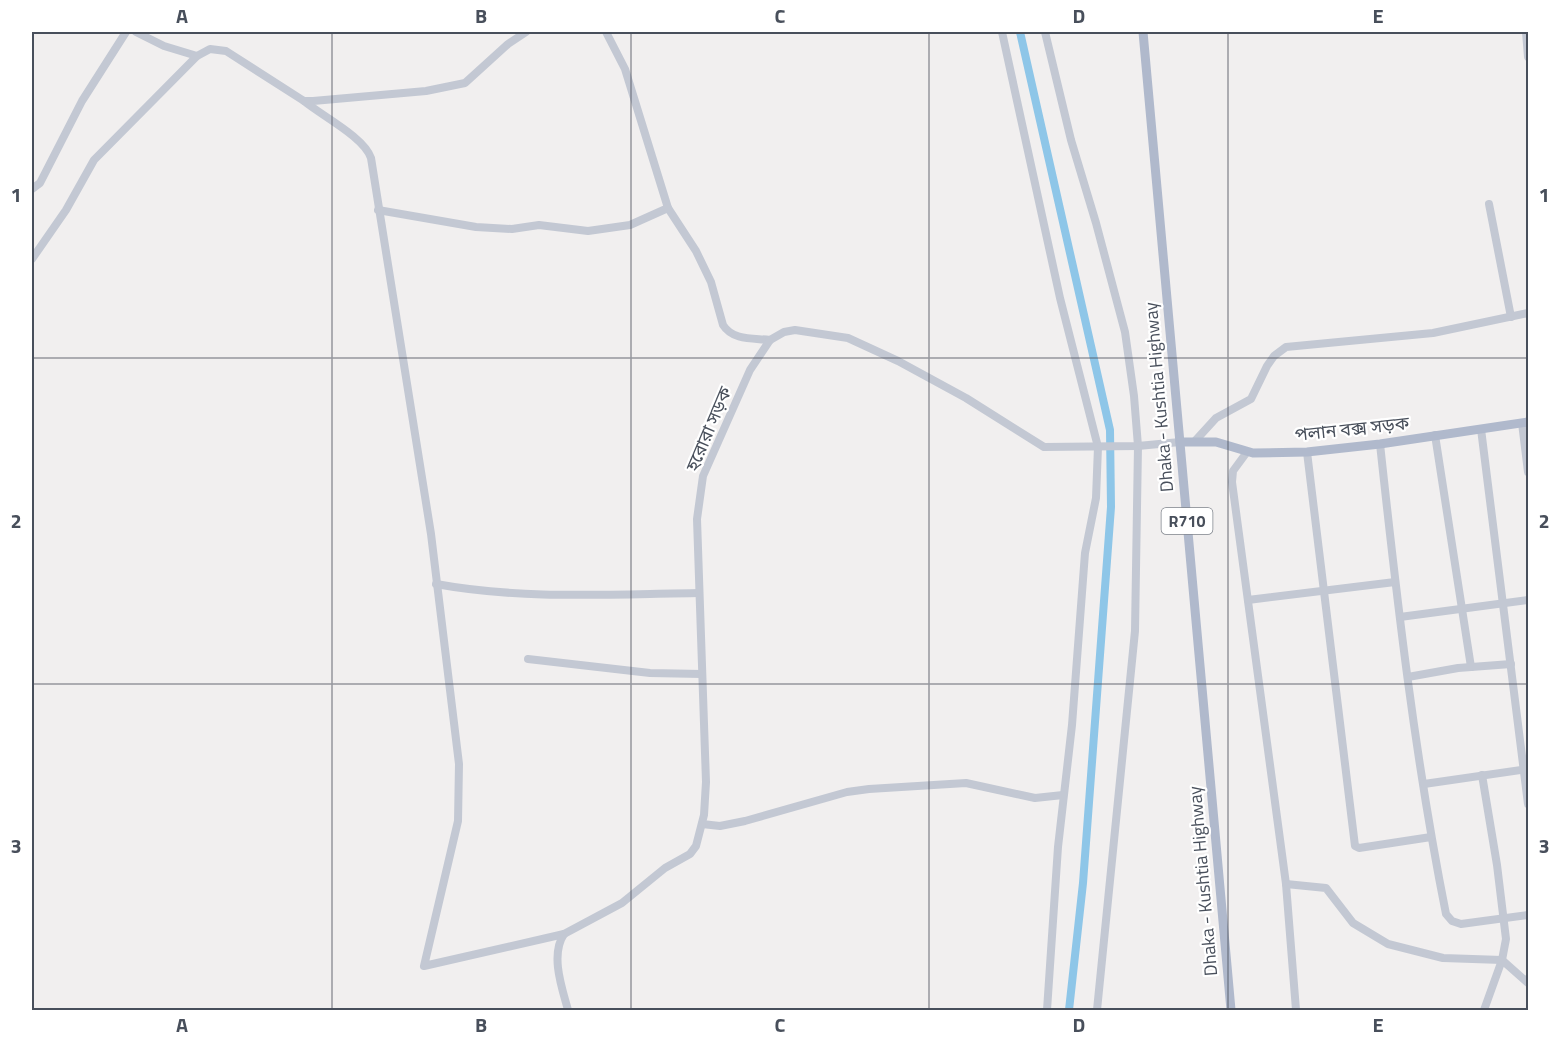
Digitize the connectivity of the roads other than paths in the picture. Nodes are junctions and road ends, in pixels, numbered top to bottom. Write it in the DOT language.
graph roads {
  1 [pos="126,32"];
  2 [pos="136,32"];
  3 [pos="526,32"];
  4 [pos="606,32"];
  5 [pos="1002,32"];
  6 [pos="1045,32"];
  7 [pos="1143,32"];
  8 [pos="1526,32"];
  9 [pos="197,56"];
  10 [pos="1528,57"];
  11 [pos="304,101"];
  12 [pos="32,189"];
  13 [pos="1490,204"];
  14 [pos="668,208"];
  15 [pos="378,210"];
  16 [pos="32,259"];
  17 [pos="1528,313"];
  18 [pos="1511,317"];
  19 [pos="770,339"];
  20 [pos="1525,422"];
  21 [pos="1481,429"];
  22 [pos="1436,435"];
  23 [pos="1195,441"];
  24 [pos="1180,442"];
  25 [pos="1380,444"];
  26 [pos="1138,446"];
  27 [pos="1099,447"];
  28 [pos="1247,452"];
  29 [pos="1307,452"];
  30 [pos="1528,472"];
  31 [pos="1395,582"];
  32 [pos="436,584"];
  33 [pos="1323,591"];
  34 [pos="699,593"];
  35 [pos="1248,600"];
  36 [pos="1528,600"];
  37 [pos="1503,603"];
  38 [pos="1461,608"];
  39 [pos="1400,617"];
  40 [pos="528,659"];
  41 [pos="1511,664"];
  42 [pos="1471,667"];
  43 [pos="702,674"];
  44 [pos="1408,677"];
  45 [pos="1526,769"];
  46 [pos="1482,775"];
  47 [pos="1424,784"];
  48 [pos="1063,795"];
  49 [pos="1528,804"];
  50 [pos="702,824"];
  51 [pos="1431,837"];
  52 [pos="1286,884"];
  53 [pos="1528,915"];
  54 [pos="1503,919"];
  55 [pos="564,934"];
  56 [pos="1502,960"];
  57 [pos="1528,983"];
  58 [pos="568,1011"];
  59 [pos="1047,1011"];
  60 [pos="1097,1011"];
  61 [pos="1231,1011"];
  62 [pos="1296,1011"];
  63 [pos="1484,1011"];
  1 -- 12 [label="street"];
  2 -- 9 [label="street"];
  3 -- 11 [label="street"];
  4 -- 14 [label="street"];
  5 -- 27 [label="street"];
  6 -- 26 [label="street"];
  7 -- 24 [label="main road, Dhaka - Kushtia Highway / R710"];
  8 -- 10 [label="street"];
  9 -- 11 [label="street"];
  9 -- 16 [label="street"];
  11 -- 15 [label="street"];
  13 -- 18 [label="street"];
  14 -- 15 [label="street"];
  14 -- 19 [label="street"];
  15 -- 32 [label="street"];
  17 -- 18 [label="street"];
  18 -- 23 [label="street"];
  19 -- 27 [label="street"];
  19 -- 34 [label="street, হরোরা সড়ক"];
  20 -- 21 [label="main road, পলান বক্স সড়ক"];
  20 -- 30 [label="street"];
  21 -- 22 [label="main road, পলান বক্স সড়ক"];
  21 -- 37 [label="street"];
  22 -- 25 [label="main road, পলান বক্স সড়ক"];
  22 -- 38 [label="street"];
  23 -- 24 [label="main road, পলান বক্স সড়ক"];
  23 -- 28 [label="main road, পলান বক্স সড়ক"];
  24 -- 26 [label="street"];
  24 -- 61 [label="main road, Dhaka - Kushtia Highway / R710"];
  25 -- 29 [label="main road, পলান বক্স সড়ক"];
  25 -- 31 [label="street"];
  26 -- 27 [label="street"];
  26 -- 60 [label="street"];
  27 -- 48 [label="street"];
  28 -- 29 [label="main road, পলান বক্স সড়ক"];
  28 -- 35 [label="street"];
  29 -- 33 [label="street"];
  31 -- 33 [label="street"];
  31 -- 39 [label="street"];
  32 -- 34 [label="street"];
  32 -- 55 [label="street, হরোরা সড়ক"];
  33 -- 35 [label="street"];
  33 -- 51 [label="street"];
  34 -- 43 [label="street, হরোরা সড়ক"];
  35 -- 52 [label="street"];
  36 -- 37 [label="street"];
  37 -- 38 [label="street"];
  37 -- 41 [label="street"];
  38 -- 39 [label="street"];
  38 -- 42 [label="street"];
  39 -- 44 [label="street"];
  40 -- 43 [label="street"];
  41 -- 42 [label="street"];
  41 -- 45 [label="street"];
  42 -- 44 [label="street"];
  43 -- 50 [label="street, হরোরা সড়ক"];
  44 -- 47 [label="street"];
  45 -- 46 [label="street"];
  45 -- 49 [label="street"];
  46 -- 47 [label="street"];
  46 -- 54 [label="street"];
  47 -- 51 [label="street"];
  48 -- 50 [label="street"];
  48 -- 59 [label="street"];
  50 -- 55 [label="street, হরোরা সড়ক"];
  51 -- 54 [label="street"];
  52 -- 56 [label="street"];
  52 -- 62 [label="street"];
  53 -- 54 [label="street"];
  54 -- 56 [label="street"];
  55 -- 58 [label="street"];
  56 -- 57 [label="street"];
  56 -- 63 [label="street"];
}
